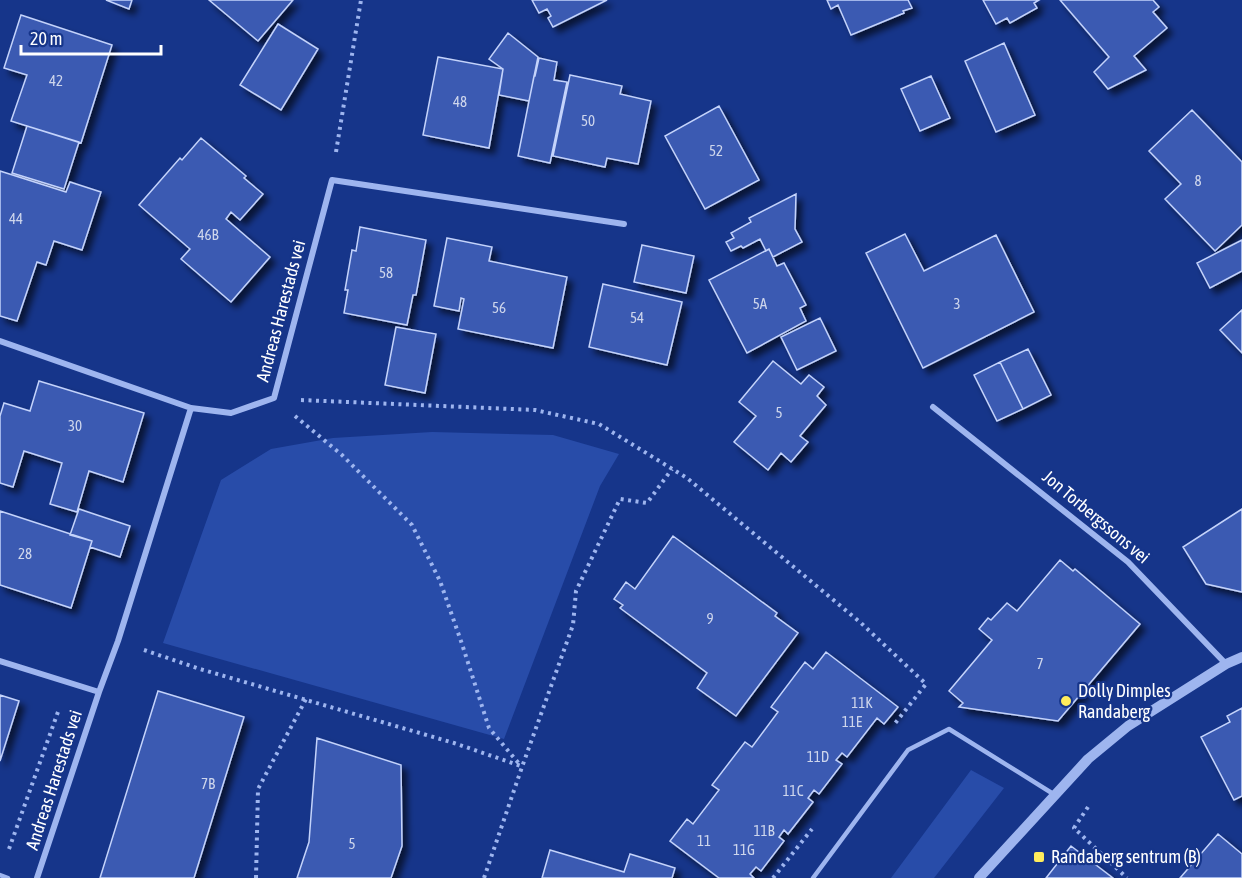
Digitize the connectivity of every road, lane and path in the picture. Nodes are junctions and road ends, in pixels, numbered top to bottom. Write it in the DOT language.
graph roads {
  1 [pos="362,0"];
  2 [pos="332,180"];
  3 [pos="624,224"];
  4 [pos="0,341"];
  5 [pos="274,398"];
  6 [pos="933,406"];
  7 [pos="191,408"];
  8 [pos="672,469"];
  9 [pos="118,641"];
  10 [pos="1242,657"];
  11 [pos="0,661"];
  12 [pos="1226,664"];
  13 [pos="68,683"];
  14 [pos="99,692"];
  15 [pos="306,699"];
  16 [pos="890,730"];
  17 [pos="522,767"];
  18 [pos="1056,795"];
  19 [pos="1091,803"];
  20 [pos="817,823"];
  21 [pos="0,875"];
  22 [pos="8,878"];
  23 [pos="37,878"];
  24 [pos="256,878"];
  25 [pos="484,878"];
  26 [pos="773,878"];
  27 [pos="813,878"];
  28 [pos="979,878"];
  29 [pos="1127,878"];
  1 -- 2 [label="path"];
  2 -- 3 [label="street"];
  2 -- 5 [label="street, Andreas Harestads vei"];
  4 -- 7 [label="street"];
  5 -- 7 [label="street, Andreas Harestads vei"];
  5 -- 8 [label="path"];
  5 -- 17 [label="path"];
  6 -- 12 [label="street, Jon Torbergssons vei"];
  7 -- 9 [label="street, Andreas Harestads vei"];
  8 -- 16 [label="path"];
  8 -- 17 [label="path"];
  9 -- 14 [label="street, Andreas Harestads vei"];
  9 -- 15 [label="path"];
  10 -- 12 [label="street"];
  11 -- 13 [label="street, Andreas Harestads vei"];
  12 -- 18 [label="street"];
  13 -- 14 [label="street, Andreas Harestads vei"];
  13 -- 21 [label="path"];
  14 -- 23 [label="street, Andreas Harestads vei"];
  15 -- 17 [label="path"];
  15 -- 24 [label="path"];
  17 -- 25 [label="path"];
  18 -- 27 [label="lane"];
  18 -- 28 [label="street"];
  19 -- 29 [label="path"];
  20 -- 26 [label="path"];
  21 -- 22 [label="lane"];
}
